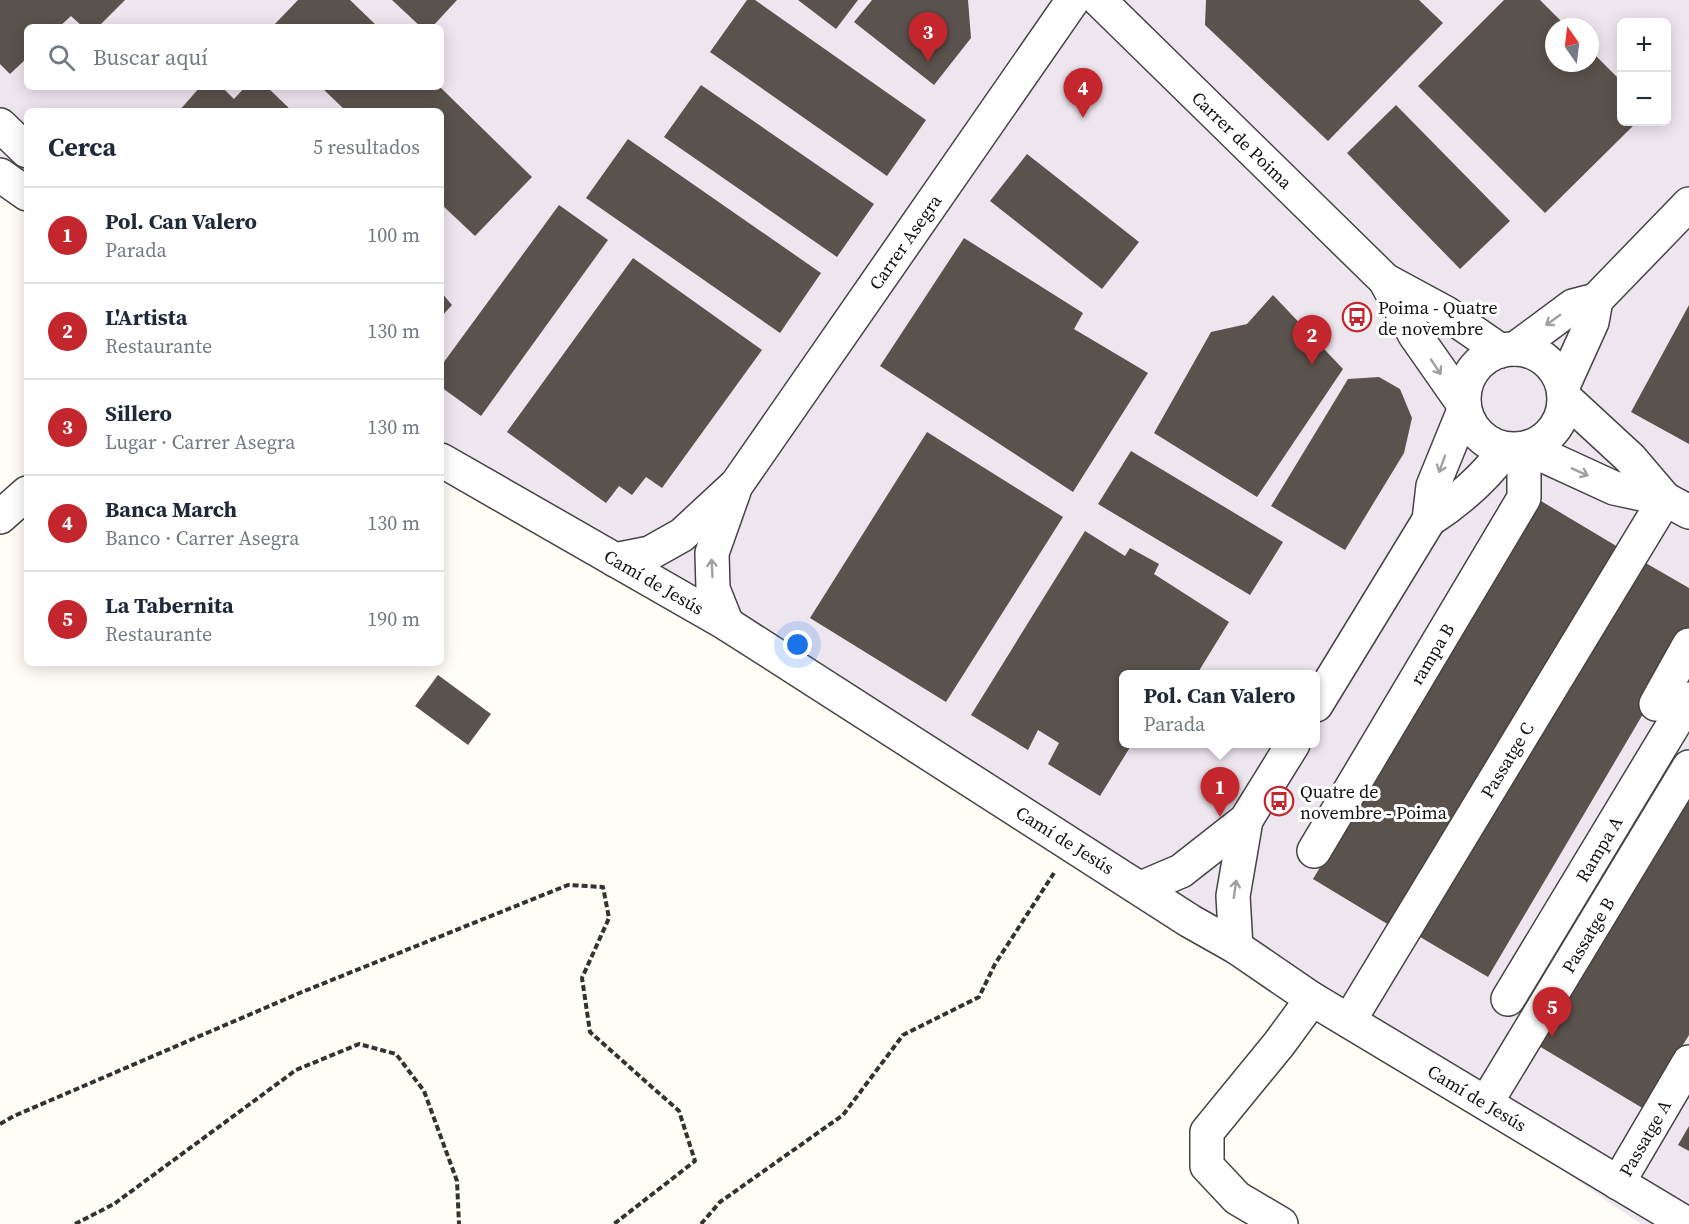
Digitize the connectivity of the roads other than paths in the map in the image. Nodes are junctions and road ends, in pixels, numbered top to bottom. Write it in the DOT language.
graph roads {
  1 [pos="1073,0"];
  2 [pos="1099,0"];
  3 [pos="0,125"];
  4 [pos="24,148"];
  5 [pos="0,175"];
  6 [pos="24,192"];
  7 [pos="1689,204"];
  8 [pos="1385,280"];
  9 [pos="1596,300"];
  10 [pos="1508,350"];
  11 [pos="1564,392"];
  12 [pos="1464,408"];
  13 [pos="1519,449"];
  14 [pos="444,462"];
  15 [pos="737,484"];
  16 [pos="24,496"];
  17 [pos="1677,505"];
  18 [pos="0,517"];
  19 [pos="1429,520"];
  20 [pos="615,560"];
  21 [pos="727,624"];
  22 [pos="1689,645"];
  23 [pos="1320,698"];
  24 [pos="1689,699"];
  25 [pos="1656,704"];
  26 [pos="1291,748"];
  27 [pos="1689,767"];
  28 [pos="1246,820"];
  29 [pos="1314,851"];
  30 [pos="1141,888"];
  31 [pos="1236,947"];
  32 [pos="1312,999"];
  33 [pos="1508,999"];
  34 [pos="1349,1021"];
  35 [pos="1689,1062"];
  36 [pos="1486,1103"];
  37 [pos="1618,1183"];
  38 [pos="1281,1224"];
  39 [pos="1687,1224"];
  1 -- 15 [label="street, Carrer Asegra"];
  2 -- 8 [label="street, Carrer de Poima"];
  3 -- 4 [label="street"];
  5 -- 6 [label="street"];
  7 -- 9 [label="street"];
  8 -- 10 [label="street, Carrer de Poima"];
  8 -- 12 [label="street, Carrer de Poima, one-way"];
  9 -- 10 [label="street, one-way"];
  9 -- 11 [label="street"];
  10 -- 11 [label="street"];
  10 -- 12 [label="street"];
  11 -- 13 [label="street"];
  11 -- 17 [label="street"];
  12 -- 13 [label="street"];
  12 -- 19 [label="street, one-way"];
  13 -- 17 [label="street, one-way"];
  13 -- 19 [label="street"];
  13 -- 29 [label="street, rampa B"];
  14 -- 20 [label="street, Camí de Jesús"];
  15 -- 20 [label="street"];
  21 -- 15 [label="street, one-way"];
  16 -- 18 [label="street"];
  17 -- 34 [label="street, Passatge C"];
  19 -- 23 [label="street"];
  20 -- 21 [label="street, Camí de Jesús"];
  21 -- 30 [label="street, Camí de Jesús"];
  22 -- 25 [label="street"];
  24 -- 33 [label="street, Rampa A"];
  26 -- 28 [label="street"];
  27 -- 36 [label="street, Passatge B"];
  28 -- 30 [label="street"];
  31 -- 28 [label="street, one-way"];
  30 -- 31 [label="street, Camí de Jesús"];
  31 -- 32 [label="street, Camí de Jesús"];
  32 -- 34 [label="street, Camí de Jesús"];
  32 -- 38 [label="street"];
  34 -- 36 [label="street, Camí de Jesús"];
  35 -- 37 [label="street, Passatge A"];
  36 -- 37 [label="street, Camí de Jesús"];
  37 -- 39 [label="street, Camí de Jesús"];
}
